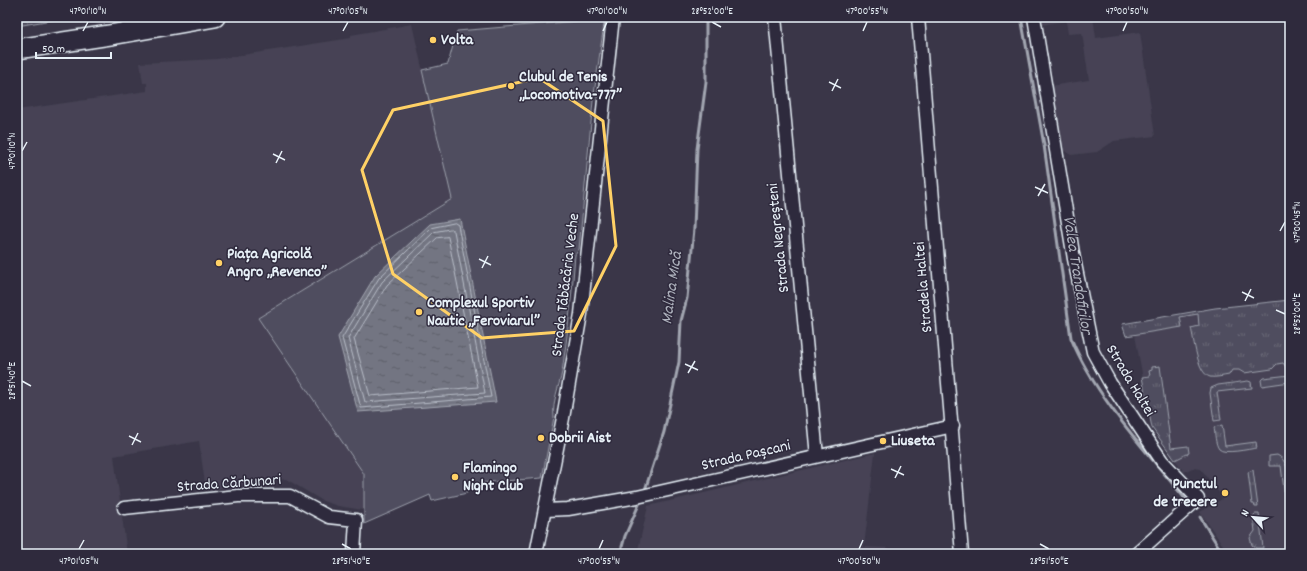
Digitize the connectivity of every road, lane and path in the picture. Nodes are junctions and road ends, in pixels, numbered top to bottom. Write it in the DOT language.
graph roads {
  1 [pos="215,17"];
  2 [pos="613,17"];
  3 [pos="775,17"];
  4 [pos="918,17"];
  5 [pos="1034,17"];
  6 [pos="17,49"];
  7 [pos="953,426"];
  8 [pos="816,456"];
  9 [pos="124,508"];
  10 [pos="545,510"];
  11 [pos="1139,553"];
  12 [pos="354,554"];
  13 [pos="536,554"];
  14 [pos="962,554"];
  1 -- 6 [label="main road"];
  2 -- 10 [label="street, Strada Tăbăcăria Veche"];
  3 -- 8 [label="street, Strada Negreșteni"];
  4 -- 7 [label="street, Stradela Haltei"];
  5 -- 11 [label="street, Strada Haltei"];
  7 -- 8 [label="street, Strada Pașcani"];
  7 -- 14 [label="street, Stradela Haltei"];
  8 -- 10 [label="street, Strada Pașcani"];
  9 -- 12 [label="street, Strada Cărbunari"];
  10 -- 13 [label="street, Strada Tăbăcăria Veche"];
}
